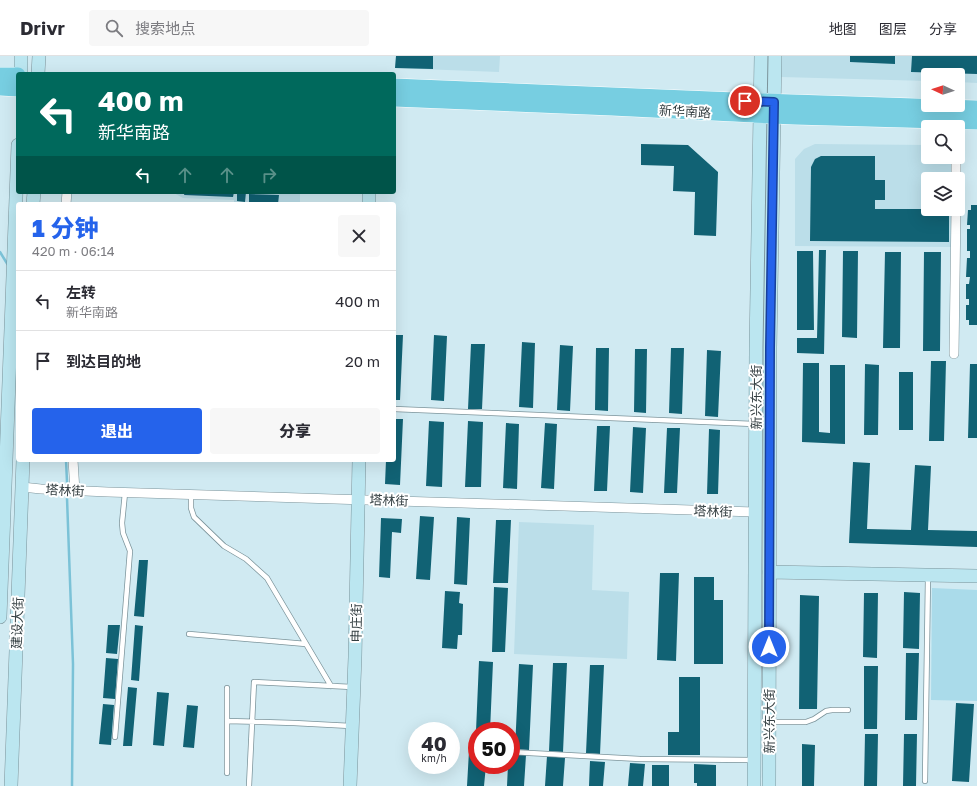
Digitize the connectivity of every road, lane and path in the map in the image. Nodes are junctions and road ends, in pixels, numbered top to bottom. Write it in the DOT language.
graph roads {
  1 [pos="21,56"];
  2 [pos="39,56"];
  3 [pos="760,56"];
  4 [pos="775,56"];
  5 [pos="19,72"];
  6 [pos="38,72"];
  7 [pos="0,75"];
  8 [pos="16,75"];
  9 [pos="396,86"];
  10 [pos="0,88"];
  11 [pos="16,89"];
  12 [pos="396,100"];
  13 [pos="767,108"];
  14 [pos="977,108"];
  15 [pos="921,121"];
  16 [pos="977,122"];
  17 [pos="965,123"];
  18 [pos="16,202"];
  19 [pos="956,216"];
  20 [pos="954,354"];
  21 [pos="396,409"];
  22 [pos="756,424"];
  23 [pos="23,462"];
  24 [pos="73,462"];
  25 [pos="359,462"];
  26 [pos="22,487"];
  27 [pos="75,490"];
  28 [pos="125,493"];
  29 [pos="191,494"];
  30 [pos="358,499"];
  31 [pos="755,512"];
  32 [pos="769,572"];
  33 [pos="928,575"];
  34 [pos="977,576"];
  35 [pos="0,617"];
  36 [pos="189,634"];
  37 [pos="306,644"];
  38 [pos="331,686"];
  39 [pos="227,688"];
  40 [pos="354,688"];
  41 [pos="848,710"];
  42 [pos="227,721"];
  43 [pos="252,722"];
  44 [pos="769,722"];
  45 [pos="352,726"];
  46 [pos="115,737"];
  47 [pos="520,752"];
  48 [pos="754,760"];
  49 [pos="227,773"];
  50 [pos="925,781"];
  51 [pos="11,786"];
  52 [pos="249,786"];
  53 [pos="350,786"];
  54 [pos="754,786"];
  55 [pos="769,786"];
  1 -- 5 [label="main road"];
  2 -- 6 [label="main road"];
  3 -- 13 [label="main road, 新兴东大街"];
  4 -- 13 [label="main road, 新兴东大街"];
  7 -- 8 [label="main road"];
  9 -- 13 [label="main road, 新华南路"];
  10 -- 11 [label="main road"];
  12 -- 13 [label="main road, 新华南路"];
  13 -- 14 [label="main road, 新华南路"];
  13 -- 15 [label="main road, 新华南路"];
  13 -- 22 [label="main road, 新兴东大街"];
  13 -- 32 [label="main road, 新兴东大街"];
  16 -- 17 [label="main road, 新华南路"];
  18 -- 35 [label="main road, 建设大街"];
  19 -- 20 [label="street"];
  21 -- 22 [label="lane"];
  22 -- 31 [label="main road, 新兴东大街"];
  23 -- 26 [label="main road, 建设大街"];
  24 -- 27 [label="street"];
  25 -- 30 [label="main road, 申庄街"];
  26 -- 27 [label="street, 塔林街"];
  26 -- 51 [label="main road, 建设大街"];
  27 -- 28 [label="street, 塔林街"];
  28 -- 29 [label="street, 塔林街"];
  28 -- 46 [label="lane"];
  29 -- 30 [label="street, 塔林街"];
  29 -- 37 [label="lane"];
  30 -- 31 [label="street, 塔林街"];
  30 -- 40 [label="main road, 申庄街"];
  31 -- 48 [label="main road, 新兴东大街"];
  32 -- 33 [label="main road"];
  32 -- 44 [label="main road, 新兴东大街"];
  33 -- 34 [label="main road"];
  33 -- 50 [label="lane"];
  36 -- 37 [label="lane"];
  37 -- 38 [label="lane"];
  38 -- 40 [label="lane"];
  38 -- 43 [label="lane"];
  39 -- 42 [label="lane"];
  40 -- 45 [label="main road, 申庄街"];
  41 -- 44 [label="lane"];
  42 -- 43 [label="lane"];
  42 -- 49 [label="lane"];
  43 -- 45 [label="lane"];
  43 -- 52 [label="lane"];
  44 -- 55 [label="main road, 新兴东大街"];
  45 -- 53 [label="main road, 申庄街"];
  47 -- 48 [label="lane"];
  48 -- 54 [label="main road, 新兴东大街"];
}
